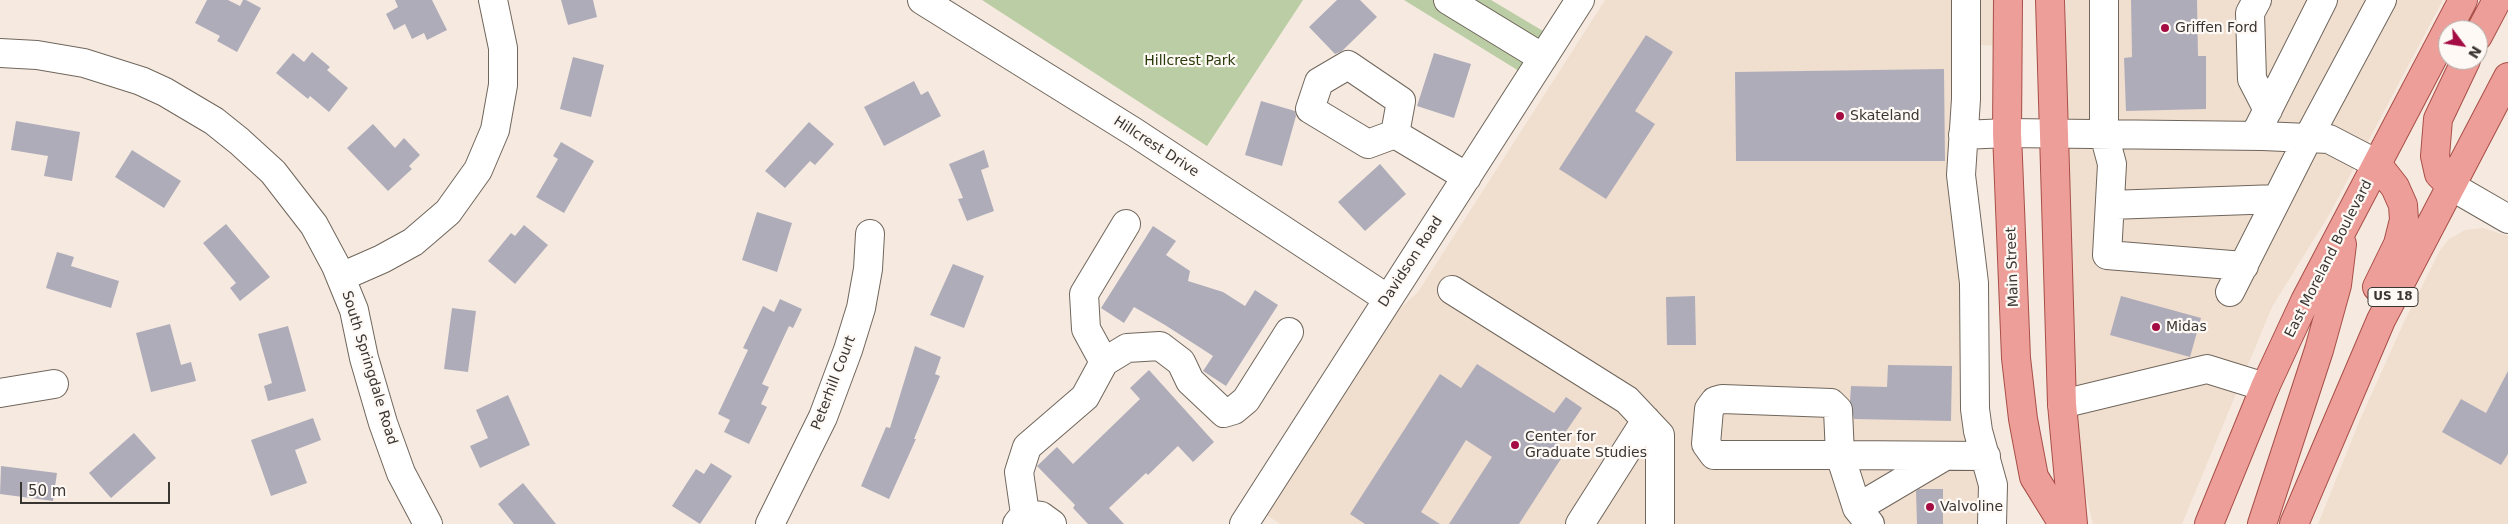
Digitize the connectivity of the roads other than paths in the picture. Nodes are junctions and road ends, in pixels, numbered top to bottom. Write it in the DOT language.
graph roads {
  1 [pos="494,0"];
  2 [pos="922,0"];
  3 [pos="1448,0"];
  4 [pos="1580,0"];
  5 [pos="1966,0"];
  6 [pos="2008,0"];
  7 [pos="2050,0"];
  8 [pos="2104,0"];
  9 [pos="2256,0"];
  10 [pos="2323,0"];
  11 [pos="2382,0"];
  12 [pos="2463,0"];
  13 [pos="2497,0"];
  14 [pos="2486,20"];
  15 [pos="0,53"];
  16 [pos="1542,58"];
  17 [pos="2461,70"];
  18 [pos="2508,77"];
  19 [pos="2268,110"];
  20 [pos="2007,132"];
  21 [pos="2055,133"];
  22 [pos="1395,134"];
  23 [pos="2104,134"];
  24 [pos="1963,135"];
  25 [pos="2255,136"];
  26 [pos="2308,138"];
  27 [pos="2377,164"];
  28 [pos="1467,177"];
  29 [pos="2451,186"];
  30 [pos="2277,199"];
  31 [pos="2110,205"];
  32 [pos="2508,219"];
  33 [pos="1126,224"];
  34 [pos="2344,227"];
  35 [pos="870,234"];
  36 [pos="2244,266"];
  37 [pos="341,277"];
  38 [pos="1452,290"];
  39 [pos="2230,292"];
  40 [pos="1388,298"];
  41 [pos="2015,302"];
  42 [pos="1289,332"];
  43 [pos="1104,362"];
  44 [pos="54,384"];
  45 [pos="2266,388"];
  46 [pos="0,393"];
  47 [pos="2062,404"];
  48 [pos="1646,420"];
  49 [pos="2326,444"];
  50 [pos="1840,455"];
  51 [pos="1945,456"];
  52 [pos="1986,456"];
  53 [pos="1863,516"];
  54 [pos="1021,519"];
  55 [pos="428,524"];
  56 [pos="770,524"];
  57 [pos="1052,524"];
  58 [pos="1244,524"];
  59 [pos="1580,524"];
  60 [pos="1660,524"];
  61 [pos="1992,524"];
  62 [pos="2063,524"];
  63 [pos="2073,524"];
  64 [pos="2209,524"];
  65 [pos="2262,524"];
  66 [pos="2294,524"];
  1 -- 37 [label="street"];
  2 -- 40 [label="street, Hillcrest Drive"];
  3 -- 16 [label="street"];
  4 -- 16 [label="street, Davidson Road"];
  5 -- 24 [label="street"];
  6 -- 20 [label="main road, Main Street"];
  7 -- 21 [label="main road"];
  8 -- 23 [label="street"];
  9 -- 19 [label="street"];
  10 -- 19 [label="street"];
  11 -- 26 [label="street"];
  12 -- 27 [label="main road, East Moreland Boulevard"];
  13 -- 14 [label="main road"];
  15 -- 37 [label="street, South Springdale Road"];
  16 -- 28 [label="street, Davidson Road"];
  17 -- 29 [label="main road"];
  18 -- 29 [label="main road, US 18"];
  19 -- 25 [label="street"];
  20 -- 21 [label="street"];
  20 -- 24 [label="street"];
  20 -- 41 [label="main road, Main Street"];
  21 -- 23 [label="street"];
  21 -- 47 [label="main road"];
  22 -- 28 [label="street"];
  23 -- 25 [label="street"];
  23 -- 31 [label="street"];
  24 -- 52 [label="street"];
  25 -- 26 [label="street"];
  26 -- 27 [label="street"];
  26 -- 30 [label="street"];
  27 -- 34 [label="main road, East Moreland Boulevard"];
  27 -- 49 [label="main road"];
  28 -- 40 [label="street, Davidson Road"];
  29 -- 32 [label="street"];
  29 -- 49 [label="main road, US 18"];
  30 -- 31 [label="street"];
  30 -- 36 [label="street"];
  31 -- 36 [label="street"];
  33 -- 43 [label="street"];
  34 -- 45 [label="main road, East Moreland Boulevard"];
  34 -- 65 [label="main road"];
  35 -- 56 [label="street, Peterhill Court"];
  36 -- 39 [label="street"];
  37 -- 55 [label="street, South Springdale Road"];
  38 -- 48 [label="street"];
  40 -- 58 [label="street, Davidson Road"];
  41 -- 47 [label="main road"];
  41 -- 62 [label="main road, Main Street"];
  42 -- 43 [label="street"];
  43 -- 54 [label="street"];
  44 -- 46 [label="street"];
  45 -- 47 [label="street"];
  45 -- 64 [label="main road, East Moreland Boulevard"];
  47 -- 63 [label="main road"];
  48 -- 59 [label="street"];
  48 -- 60 [label="street"];
  49 -- 66 [label="main road, US 18"];
  50 -- 50 [label="street"];
  50 -- 51 [label="street"];
  50 -- 53 [label="street"];
  51 -- 52 [label="street"];
  51 -- 53 [label="street"];
  52 -- 61 [label="street"];
  54 -- 57 [label="street"];
}
